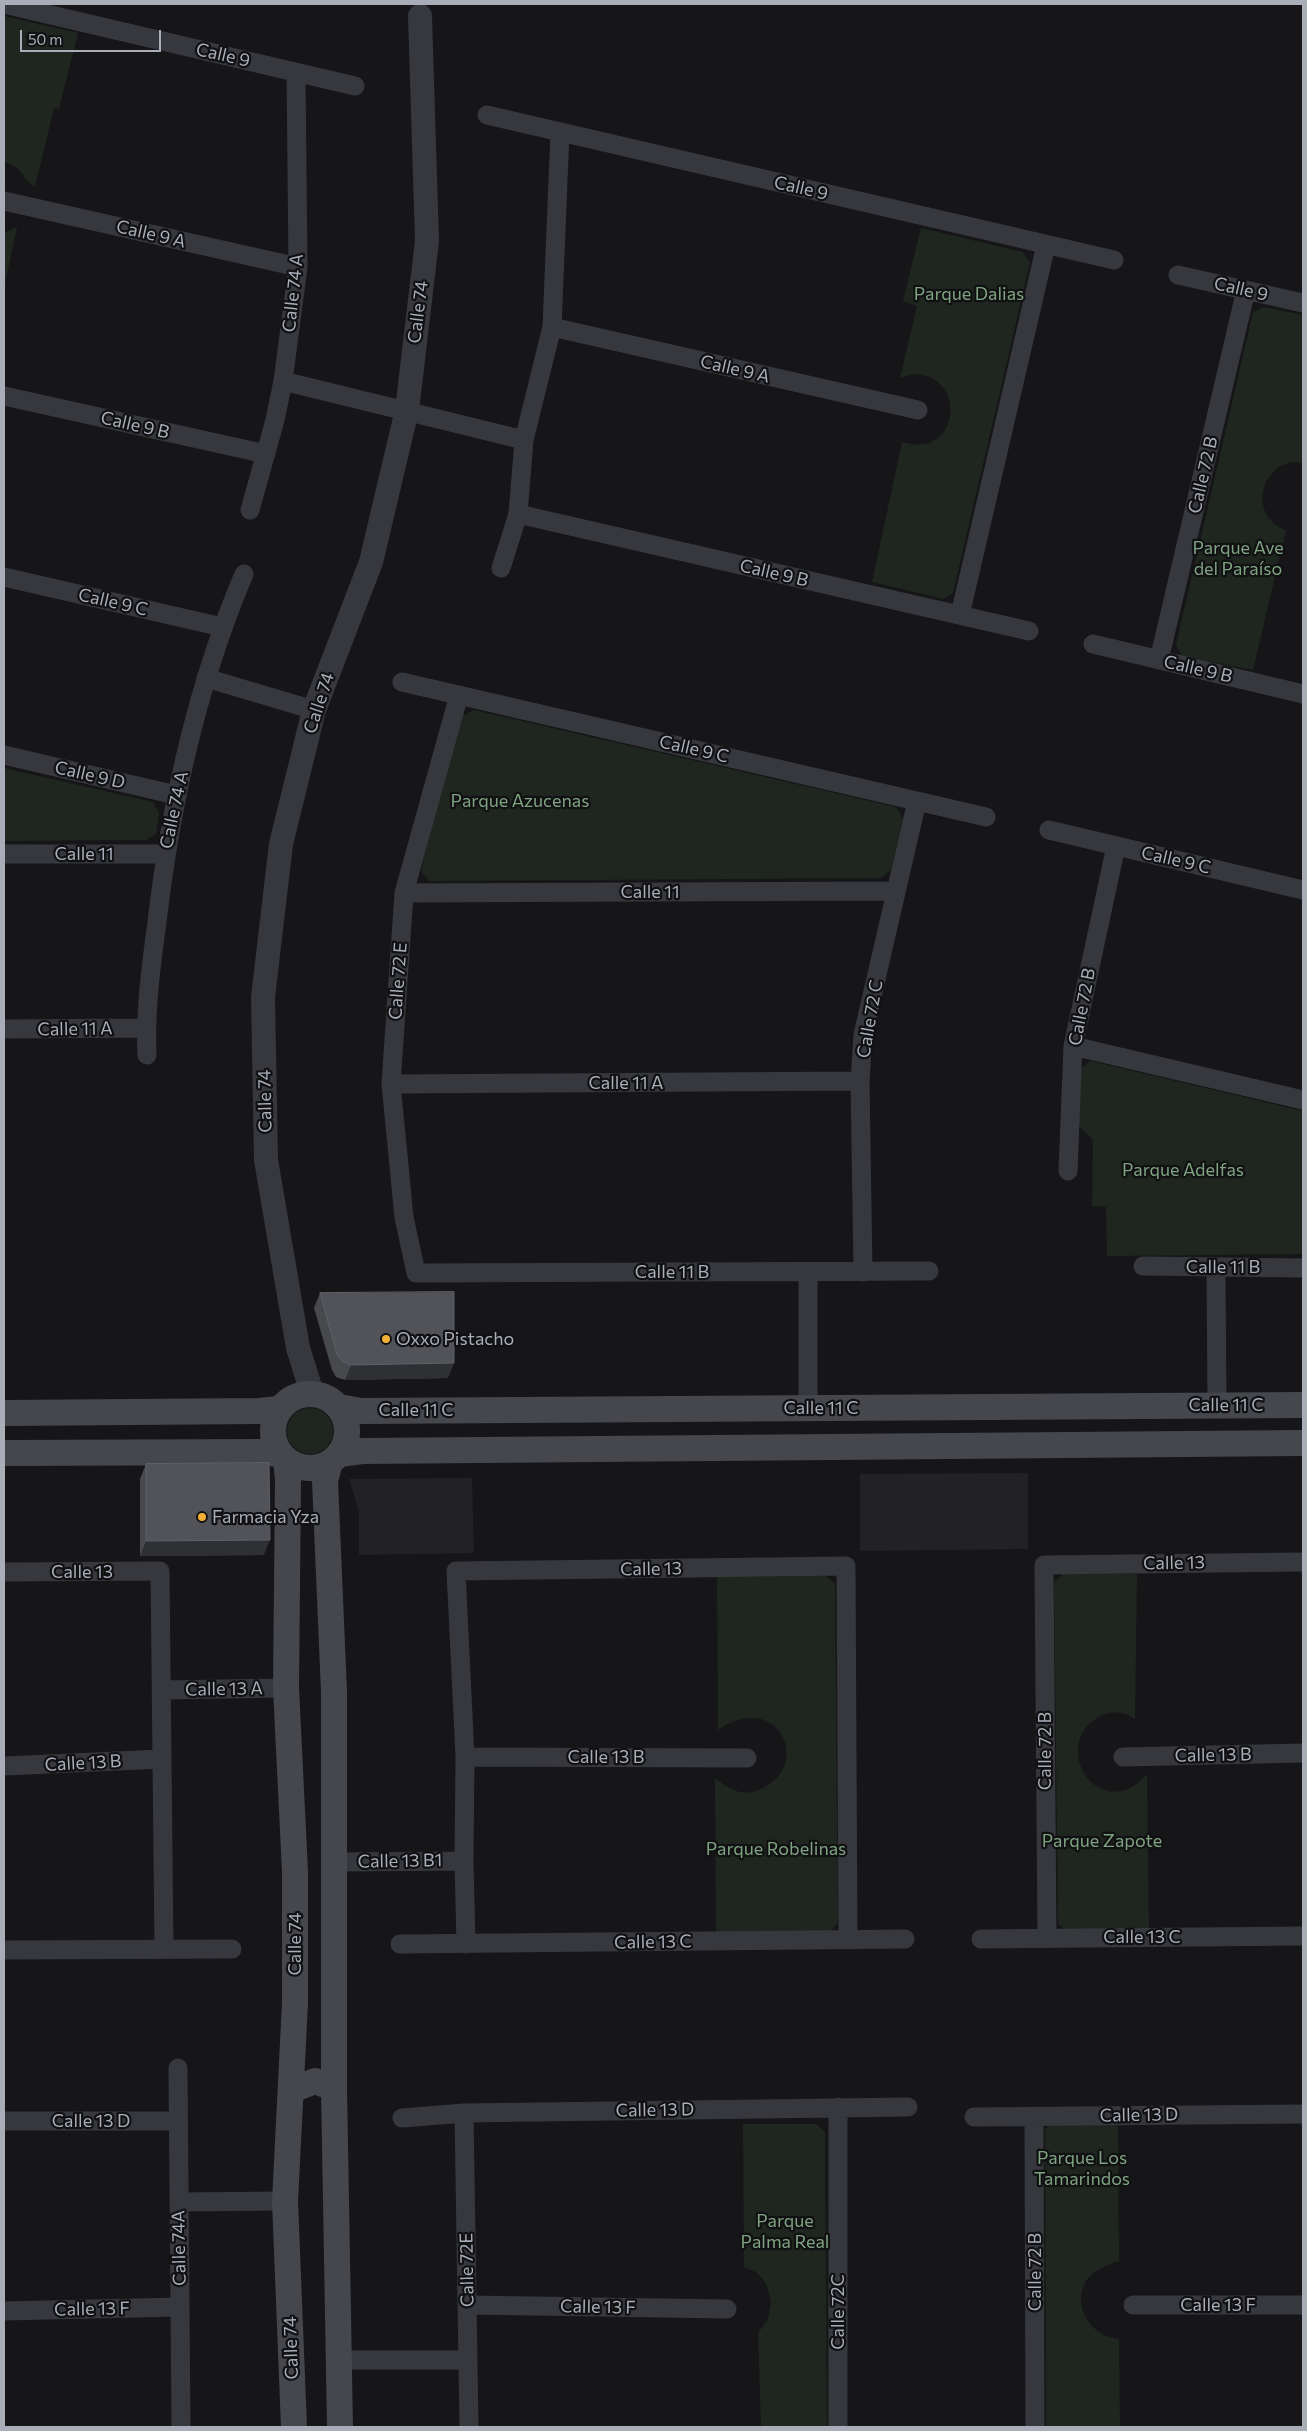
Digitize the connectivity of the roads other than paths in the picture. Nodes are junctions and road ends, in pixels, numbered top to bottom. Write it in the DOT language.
graph roads {
  1 [pos="4,4"];
  2 [pos="420,16"];
  3 [pos="296,72"];
  4 [pos="355,86"];
  5 [pos="487,115"];
  6 [pos="560,132"];
  7 [pos="4,201"];
  8 [pos="1046,244"];
  9 [pos="1114,260"];
  10 [pos="298,267"];
  11 [pos="1178,274"];
  12 [pos="1246,290"];
  13 [pos="1303,303"];
  14 [pos="552,327"];
  15 [pos="283,381"];
  16 [pos="4,396"];
  17 [pos="407,410"];
  18 [pos="918,410"];
  19 [pos="524,440"];
  20 [pos="266,454"];
  21 [pos="250,510"];
  22 [pos="518,514"];
  23 [pos="501,568"];
  24 [pos="244,574"];
  25 [pos="4,577"];
  26 [pos="960,615"];
  27 [pos="222,627"];
  28 [pos="1029,631"];
  29 [pos="1093,644"];
  30 [pos="1159,660"];
  31 [pos="206,678"];
  32 [pos="402,682"];
  33 [pos="1303,694"];
  34 [pos="459,695"];
  35 [pos="314,710"];
  36 [pos="4,755"];
  37 [pos="176,795"];
  38 [pos="917,801"];
  39 [pos="986,817"];
  40 [pos="1049,830"];
  41 [pos="1116,846"];
  42 [pos="4,854"];
  43 [pos="165,854"];
  44 [pos="1303,890"];
  45 [pos="895,891"];
  46 [pos="404,893"];
  47 [pos="146,1028"];
  48 [pos="4,1029"];
  49 [pos="1072,1046"];
  50 [pos="147,1055"];
  51 [pos="860,1081"];
  52 [pos="391,1084"];
  53 [pos="1303,1100"];
  54 [pos="1068,1171"];
  55 [pos="1143,1266"];
  56 [pos="1216,1267"];
  57 [pos="1303,1268"];
  58 [pos="929,1271"];
  59 [pos="808,1272"];
  60 [pos="863,1272"];
  61 [pos="416,1273"];
  62 [pos="312,1393"];
  63 [pos="1303,1405"];
  64 [pos="339,1406"];
  65 [pos="1217,1406"];
  66 [pos="902,1407"];
  67 [pos="945,1407"];
  68 [pos="982,1407"];
  69 [pos="808,1408"];
  70 [pos="279,1409"];
  71 [pos="438,1410"];
  72 [pos="16,1413"];
  73 [pos="1303,1443"];
  74 [pos="903,1446"];
  75 [pos="945,1446"];
  76 [pos="983,1446"];
  77 [pos="434,1450"];
  78 [pos="4,1453"];
  79 [pos="29,1453"];
  80 [pos="283,1457"];
  81 [pos="335,1458"];
  82 [pos="288,1518"];
  83 [pos="326,1518"];
  84 [pos="1303,1562"];
  85 [pos="1044,1565"];
  86 [pos="4,1572"];
  87 [pos="330,1618"];
  88 [pos="287,1619"];
  89 [pos="286,1688"];
  90 [pos="161,1690"];
  91 [pos="1303,1754"];
  92 [pos="465,1757"];
  93 [pos="1124,1757"];
  94 [pos="747,1758"];
  95 [pos="162,1759"];
  96 [pos="4,1766"];
  97 [pos="464,1860"];
  98 [pos="336,1862"];
  99 [pos="1303,1936"];
  100 [pos="1047,1938"];
  101 [pos="848,1939"];
  102 [pos="905,1939"];
  103 [pos="981,1939"];
  104 [pos="400,1944"];
  105 [pos="466,1944"];
  106 [pos="164,1949"];
  107 [pos="232,1949"];
  108 [pos="4,1950"];
  109 [pos="295,1975"];
  110 [pos="336,1980"];
  111 [pos="178,2068"];
  112 [pos="334,2088"];
  113 [pos="292,2090"];
  114 [pos="838,2107"];
  115 [pos="908,2107"];
  116 [pos="464,2113"];
  117 [pos="1303,2114"];
  118 [pos="1034,2116"];
  119 [pos="974,2117"];
  120 [pos="402,2118"];
  121 [pos="4,2121"];
  122 [pos="178,2121"];
  123 [pos="285,2201"];
  124 [pos="179,2202"];
  125 [pos="468,2305"];
  126 [pos="1132,2305"];
  127 [pos="1303,2305"];
  128 [pos="180,2308"];
  129 [pos="727,2309"];
  130 [pos="4,2311"];
  131 [pos="338,2360"];
  132 [pos="468,2360"];
  133 [pos="181,2427"];
  134 [pos="294,2427"];
  135 [pos="340,2427"];
  136 [pos="469,2427"];
  137 [pos="838,2427"];
  138 [pos="1035,2427"];
  1 -- 3 [label="street, Calle 9"];
  2 -- 17 [label="street, Calle 74"];
  3 -- 4 [label="street, Calle 9"];
  3 -- 10 [label="street, Calle 74 A"];
  5 -- 6 [label="street, Calle 9"];
  6 -- 8 [label="street, Calle 9"];
  6 -- 14 [label="street"];
  7 -- 10 [label="street, Calle 9 A"];
  8 -- 9 [label="street, Calle 9"];
  8 -- 26 [label="street"];
  10 -- 15 [label="street, Calle 74 A"];
  11 -- 12 [label="street, Calle 9"];
  12 -- 13 [label="street, Calle 9"];
  12 -- 30 [label="street, Calle 72 B"];
  14 -- 18 [label="street, Calle 9 A"];
  14 -- 19 [label="street"];
  15 -- 17 [label="street"];
  15 -- 20 [label="street, Calle 74 A"];
  16 -- 20 [label="street, Calle 9 B"];
  17 -- 19 [label="street"];
  17 -- 35 [label="street, Calle 74"];
  19 -- 22 [label="street"];
  20 -- 21 [label="street, Calle 74 A"];
  22 -- 23 [label="street"];
  22 -- 26 [label="street, Calle 9 B"];
  24 -- 27 [label="street, Calle 74 A"];
  25 -- 27 [label="street, Calle 9 C"];
  26 -- 28 [label="street, Calle 9 B"];
  27 -- 31 [label="street, Calle 74 A"];
  29 -- 30 [label="street, Calle 9 B"];
  30 -- 33 [label="street, Calle 9 B"];
  31 -- 35 [label="street"];
  31 -- 37 [label="street, Calle 74 A"];
  32 -- 34 [label="street, Calle 9 C"];
  34 -- 38 [label="street, Calle 9 C"];
  34 -- 46 [label="street, Calle 72 E"];
  35 -- 62 [label="street, Calle 74"];
  36 -- 37 [label="street, Calle 9 D"];
  37 -- 43 [label="street, Calle 74 A"];
  38 -- 39 [label="street, Calle 9 C"];
  38 -- 45 [label="street, Calle 72 C"];
  40 -- 41 [label="street, Calle 9 C"];
  41 -- 44 [label="street, Calle 9 C"];
  41 -- 49 [label="street, Calle 72 B"];
  42 -- 43 [label="street, Calle 11"];
  43 -- 47 [label="street, Calle 74 A"];
  45 -- 46 [label="street, Calle 11"];
  45 -- 51 [label="street, Calle 72 C"];
  46 -- 52 [label="street, Calle 72 E"];
  47 -- 48 [label="street, Calle 11 A"];
  47 -- 50 [label="street, Calle 74 A"];
  49 -- 53 [label="street"];
  49 -- 54 [label="street, Calle 72 B"];
  51 -- 52 [label="street, Calle 11 A"];
  51 -- 60 [label="street, Calle 72 C"];
  52 -- 61 [label="street, Calle 72 E"];
  55 -- 56 [label="street, Calle 11 B"];
  56 -- 57 [label="street, Calle 11 B"];
  56 -- 65 [label="street"];
  58 -- 60 [label="street, Calle 11 B"];
  59 -- 60 [label="street, Calle 11 B"];
  59 -- 61 [label="street, Calle 11 B"];
  59 -- 69 [label="street"];
  62 -- 64 [label="main road"];
  62 -- 70 [label="main road"];
  63 -- 65 [label="main road, Calle 11 C"];
  64 -- 71 [label="main road, Calle 11 C"];
  64 -- 81 [label="main road"];
  65 -- 68 [label="main road, Calle 11 C"];
  66 -- 67 [label="main road, Calle 11 C"];
  66 -- 69 [label="main road, Calle 11 C"];
  66 -- 74 [label="main road"];
  67 -- 68 [label="main road, Calle 11 C"];
  67 -- 75 [label="main road"];
  68 -- 76 [label="main road"];
  69 -- 71 [label="main road, Calle 11 C"];
  70 -- 72 [label="main road"];
  70 -- 80 [label="main road"];
  71 -- 77 [label="main road"];
  72 -- 79 [label="main road"];
  73 -- 76 [label="main road"];
  74 -- 75 [label="main road"];
  74 -- 77 [label="main road"];
  75 -- 76 [label="main road"];
  77 -- 81 [label="main road"];
  78 -- 79 [label="main road"];
  79 -- 80 [label="main road"];
  80 -- 81 [label="main road"];
  80 -- 82 [label="main road, Calle 74"];
  81 -- 83 [label="main road"];
  82 -- 83 [label="main road"];
  82 -- 88 [label="main road, Calle 74"];
  83 -- 87 [label="main road"];
  84 -- 85 [label="street, Calle 13"];
  85 -- 100 [label="street, Calle 72 B"];
  86 -- 90 [label="street, Calle 13"];
  87 -- 88 [label="main road"];
  87 -- 98 [label="main road"];
  88 -- 89 [label="main road, Calle 74"];
  89 -- 90 [label="street, Calle 13 A"];
  89 -- 109 [label="main road, Calle 74"];
  90 -- 95 [label="street"];
  91 -- 93 [label="street, Calle 13 B"];
  92 -- 94 [label="street, Calle 13 B"];
  92 -- 97 [label="street"];
  92 -- 101 [label="street, Calle 13"];
  95 -- 96 [label="street, Calle 13 B"];
  95 -- 106 [label="street"];
  97 -- 98 [label="street, Calle 13 B1"];
  97 -- 105 [label="street"];
  98 -- 110 [label="main road"];
  99 -- 100 [label="street, Calle 13 C"];
  100 -- 103 [label="street, Calle 13 C"];
  101 -- 102 [label="street, Calle 13 C"];
  101 -- 105 [label="street, Calle 13 C"];
  104 -- 105 [label="street, Calle 13 C"];
  106 -- 107 [label="street"];
  106 -- 108 [label="street"];
  109 -- 110 [label="main road"];
  109 -- 113 [label="main road, Calle 74"];
  110 -- 112 [label="main road"];
  111 -- 122 [label="street, Calle 74A"];
  112 -- 113 [label="main road"];
  112 -- 131 [label="main road"];
  113 -- 123 [label="main road, Calle 74"];
  114 -- 115 [label="street, Calle 13 D"];
  114 -- 116 [label="street, Calle 13 D"];
  114 -- 137 [label="street, Calle 72C"];
  116 -- 120 [label="street, Calle 13 D"];
  116 -- 125 [label="street, Calle 72E"];
  117 -- 118 [label="street, Calle 13 D"];
  118 -- 119 [label="street, Calle 13 D"];
  118 -- 138 [label="street, Calle 72 B"];
  121 -- 122 [label="street, Calle 13 D"];
  122 -- 124 [label="street, Calle 74A"];
  123 -- 124 [label="street"];
  123 -- 134 [label="main road, Calle 74"];
  124 -- 128 [label="street, Calle 74A"];
  125 -- 129 [label="street, Calle 13 F"];
  125 -- 132 [label="street, Calle 72E"];
  126 -- 127 [label="street, Calle 13 F"];
  128 -- 130 [label="street, Calle 13 F"];
  128 -- 133 [label="street, Calle 74A"];
  131 -- 132 [label="street"];
  131 -- 135 [label="main road"];
  132 -- 136 [label="street, Calle 72E"];
}
